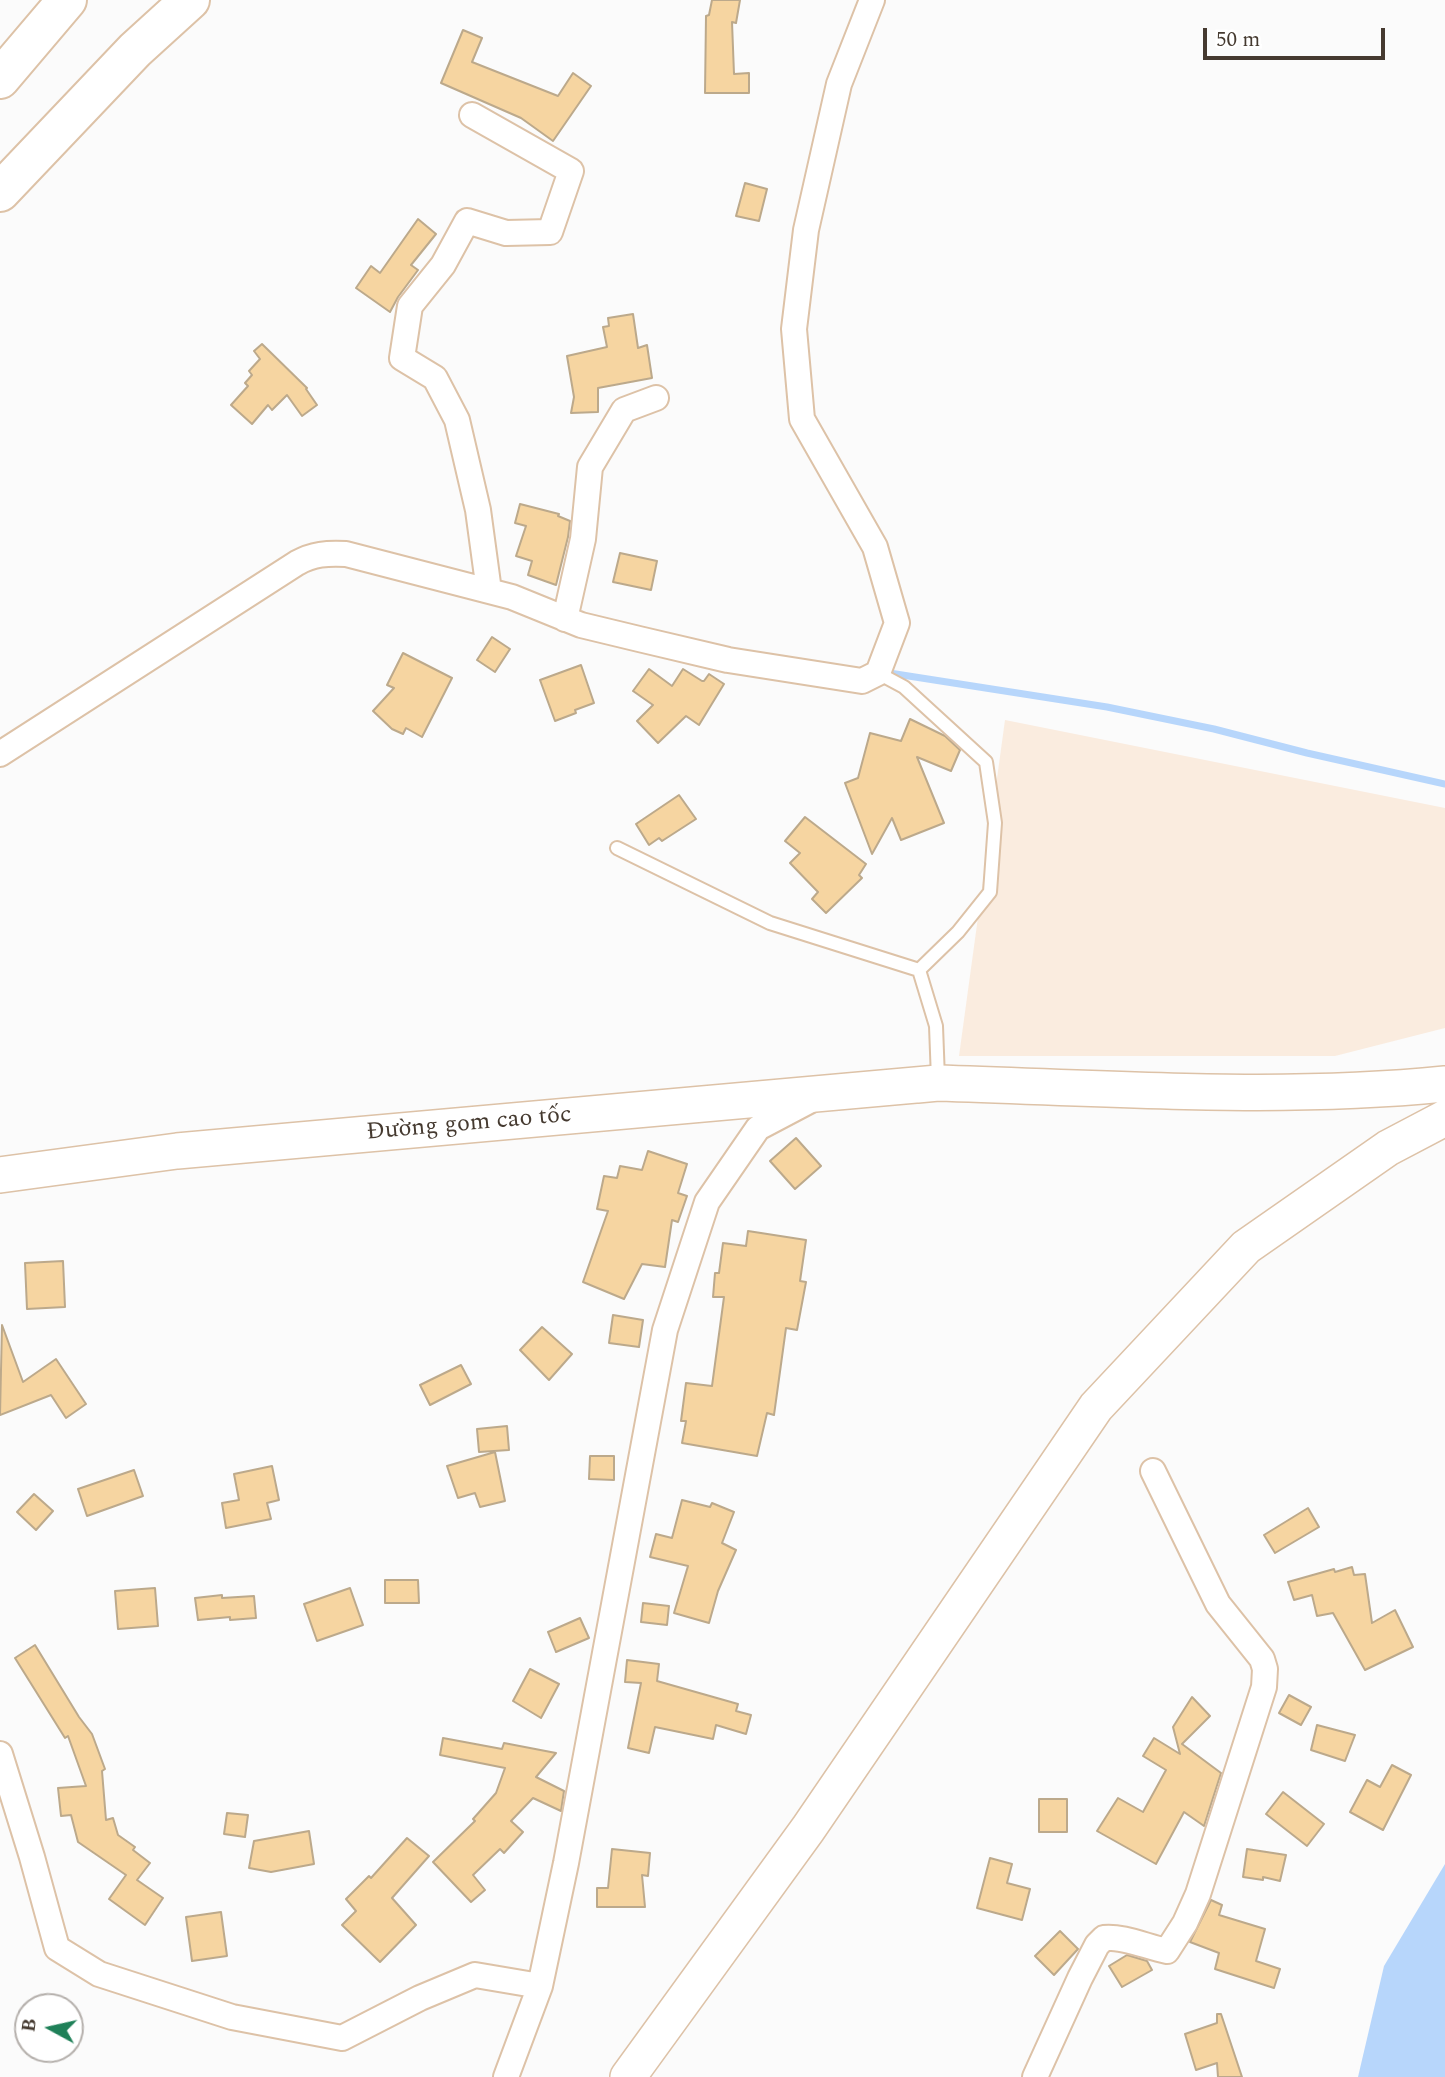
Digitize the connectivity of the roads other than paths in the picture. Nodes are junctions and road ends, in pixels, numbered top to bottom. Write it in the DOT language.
graph roads {
  1 [pos="66,0"];
  2 [pos="190,0"];
  3 [pos="872,0"];
  4 [pos="0,79"];
  5 [pos="472,115"];
  6 [pos="0,192"];
  7 [pos="656,398"];
  8 [pos="489,591"];
  9 [pos="565,618"];
  10 [pos="878,673"];
  11 [pos="0,754"];
  12 [pos="617,848"];
  13 [pos="919,970"];
  14 [pos="938,1083"];
  15 [pos="1445,1084"];
  16 [pos="820,1095"];
  17 [pos="1445,1118"];
  18 [pos="0,1175"];
  19 [pos="1153,1471"];
  20 [pos="0,1754"];
  21 [pos="540,1986"];
  22 [pos="506,2077"];
  23 [pos="628,2077"];
  24 [pos="1035,2077"];
  1 -- 4 [label="highway"];
  2 -- 6 [label="highway"];
  3 -- 10 [label="street"];
  5 -- 8 [label="street"];
  7 -- 9 [label="street"];
  8 -- 9 [label="street"];
  8 -- 11 [label="street"];
  9 -- 10 [label="street"];
  10 -- 13 [label="lane"];
  12 -- 13 [label="lane"];
  13 -- 14 [label="lane"];
  14 -- 15 [label="main road"];
  14 -- 16 [label="main road"];
  14 -- 18 [label="main road, Đường gom cao tốc"];
  16 -- 21 [label="street"];
  17 -- 23 [label="main road"];
  19 -- 24 [label="street"];
  20 -- 21 [label="street"];
  21 -- 22 [label="street"];
}
